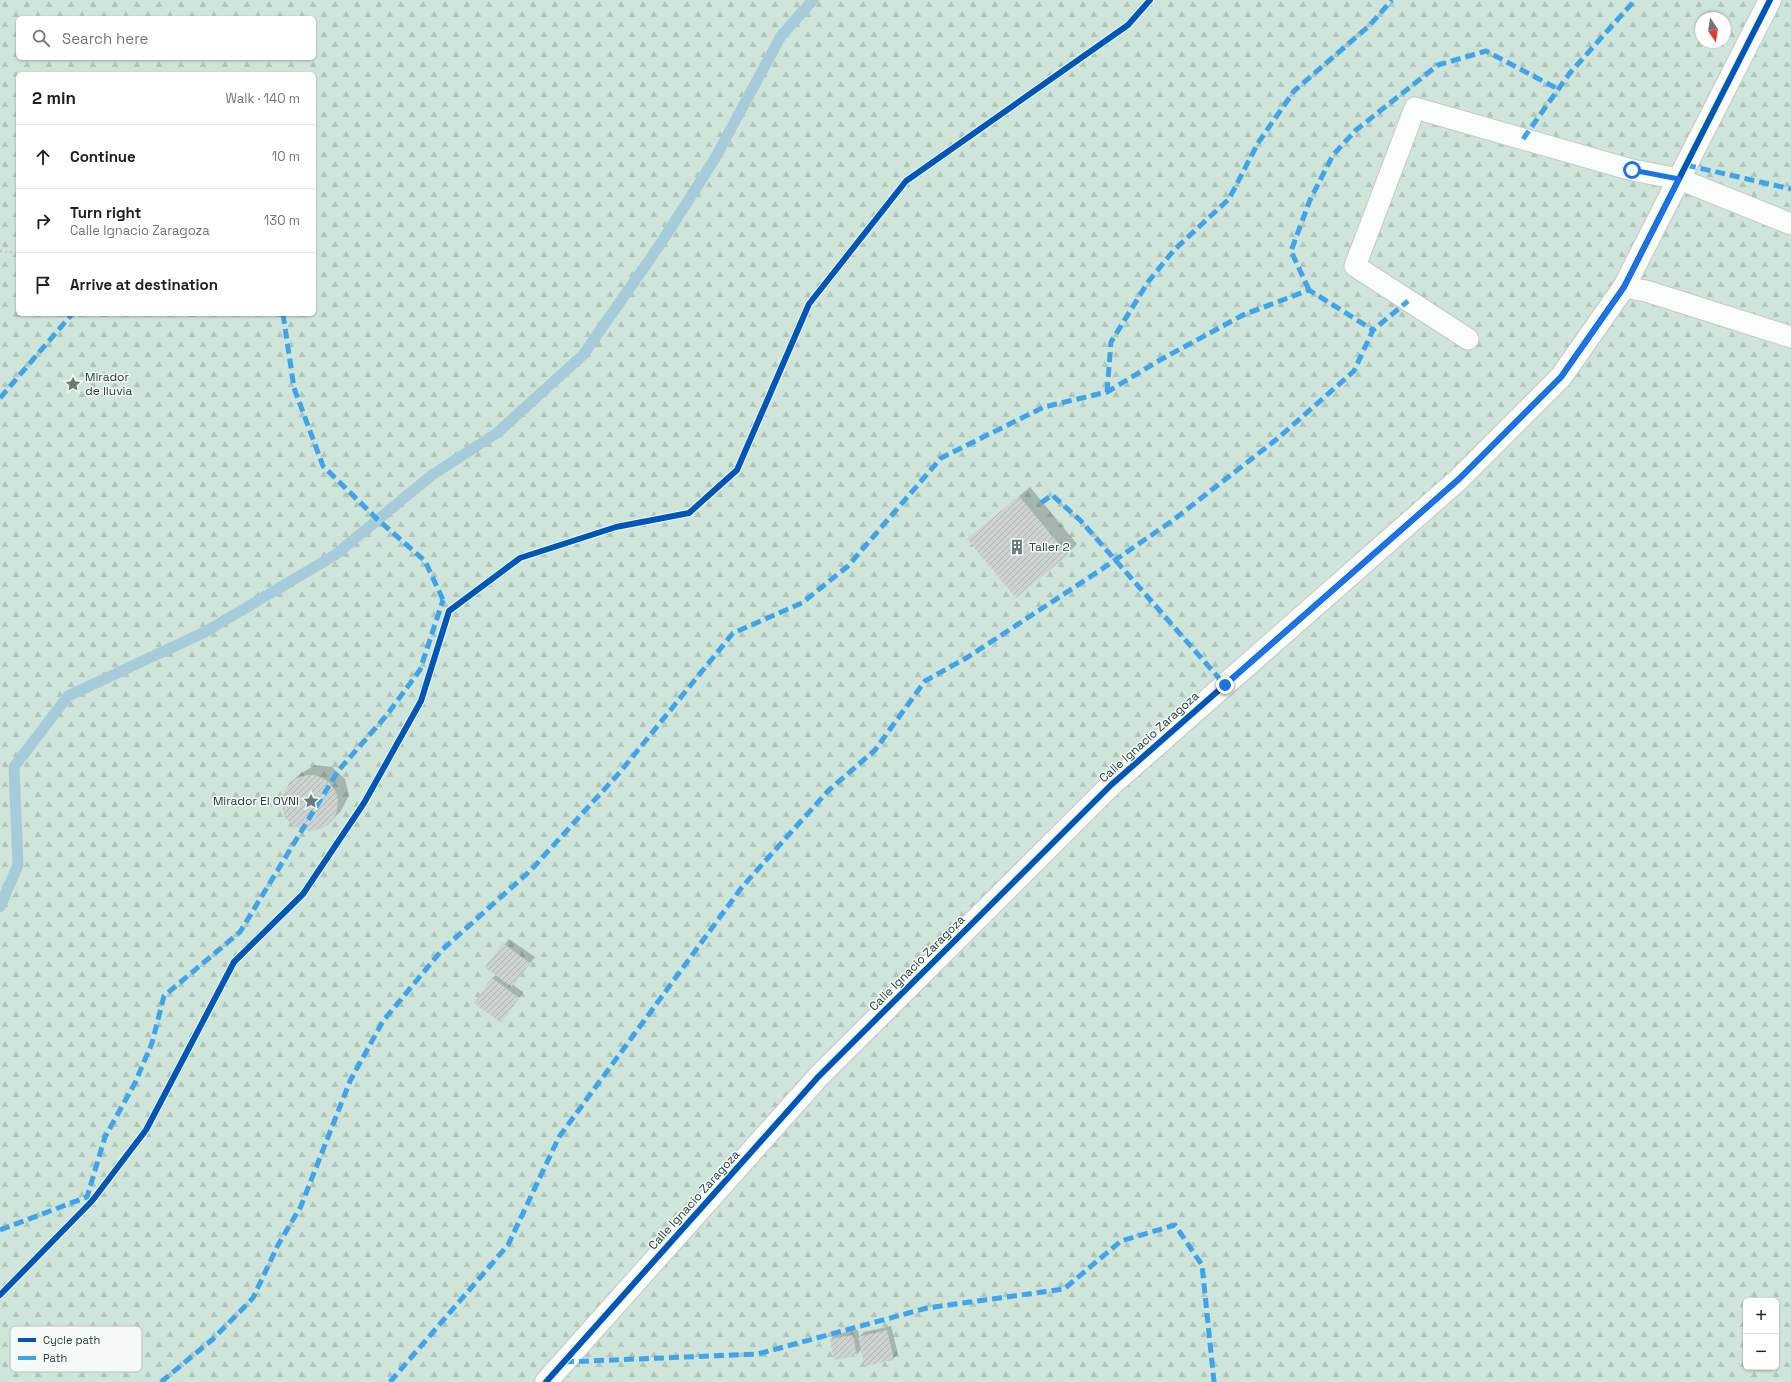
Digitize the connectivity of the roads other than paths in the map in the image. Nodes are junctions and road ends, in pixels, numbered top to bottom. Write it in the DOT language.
graph roads {
  1 [pos="1770,0"];
  2 [pos="1679,179"];
  3 [pos="1791,224"];
  4 [pos="1624,287"];
  5 [pos="1791,337"];
  6 [pos="1468,339"];
  7 [pos="546,1382"];
  1 -- 2 [label="street, Calle Ignacio Zaragoza"];
  2 -- 3 [label="lane"];
  2 -- 4 [label="street, Calle Ignacio Zaragoza"];
  2 -- 6 [label="lane"];
  4 -- 5 [label="lane"];
  4 -- 7 [label="street, Calle Ignacio Zaragoza"];
}
